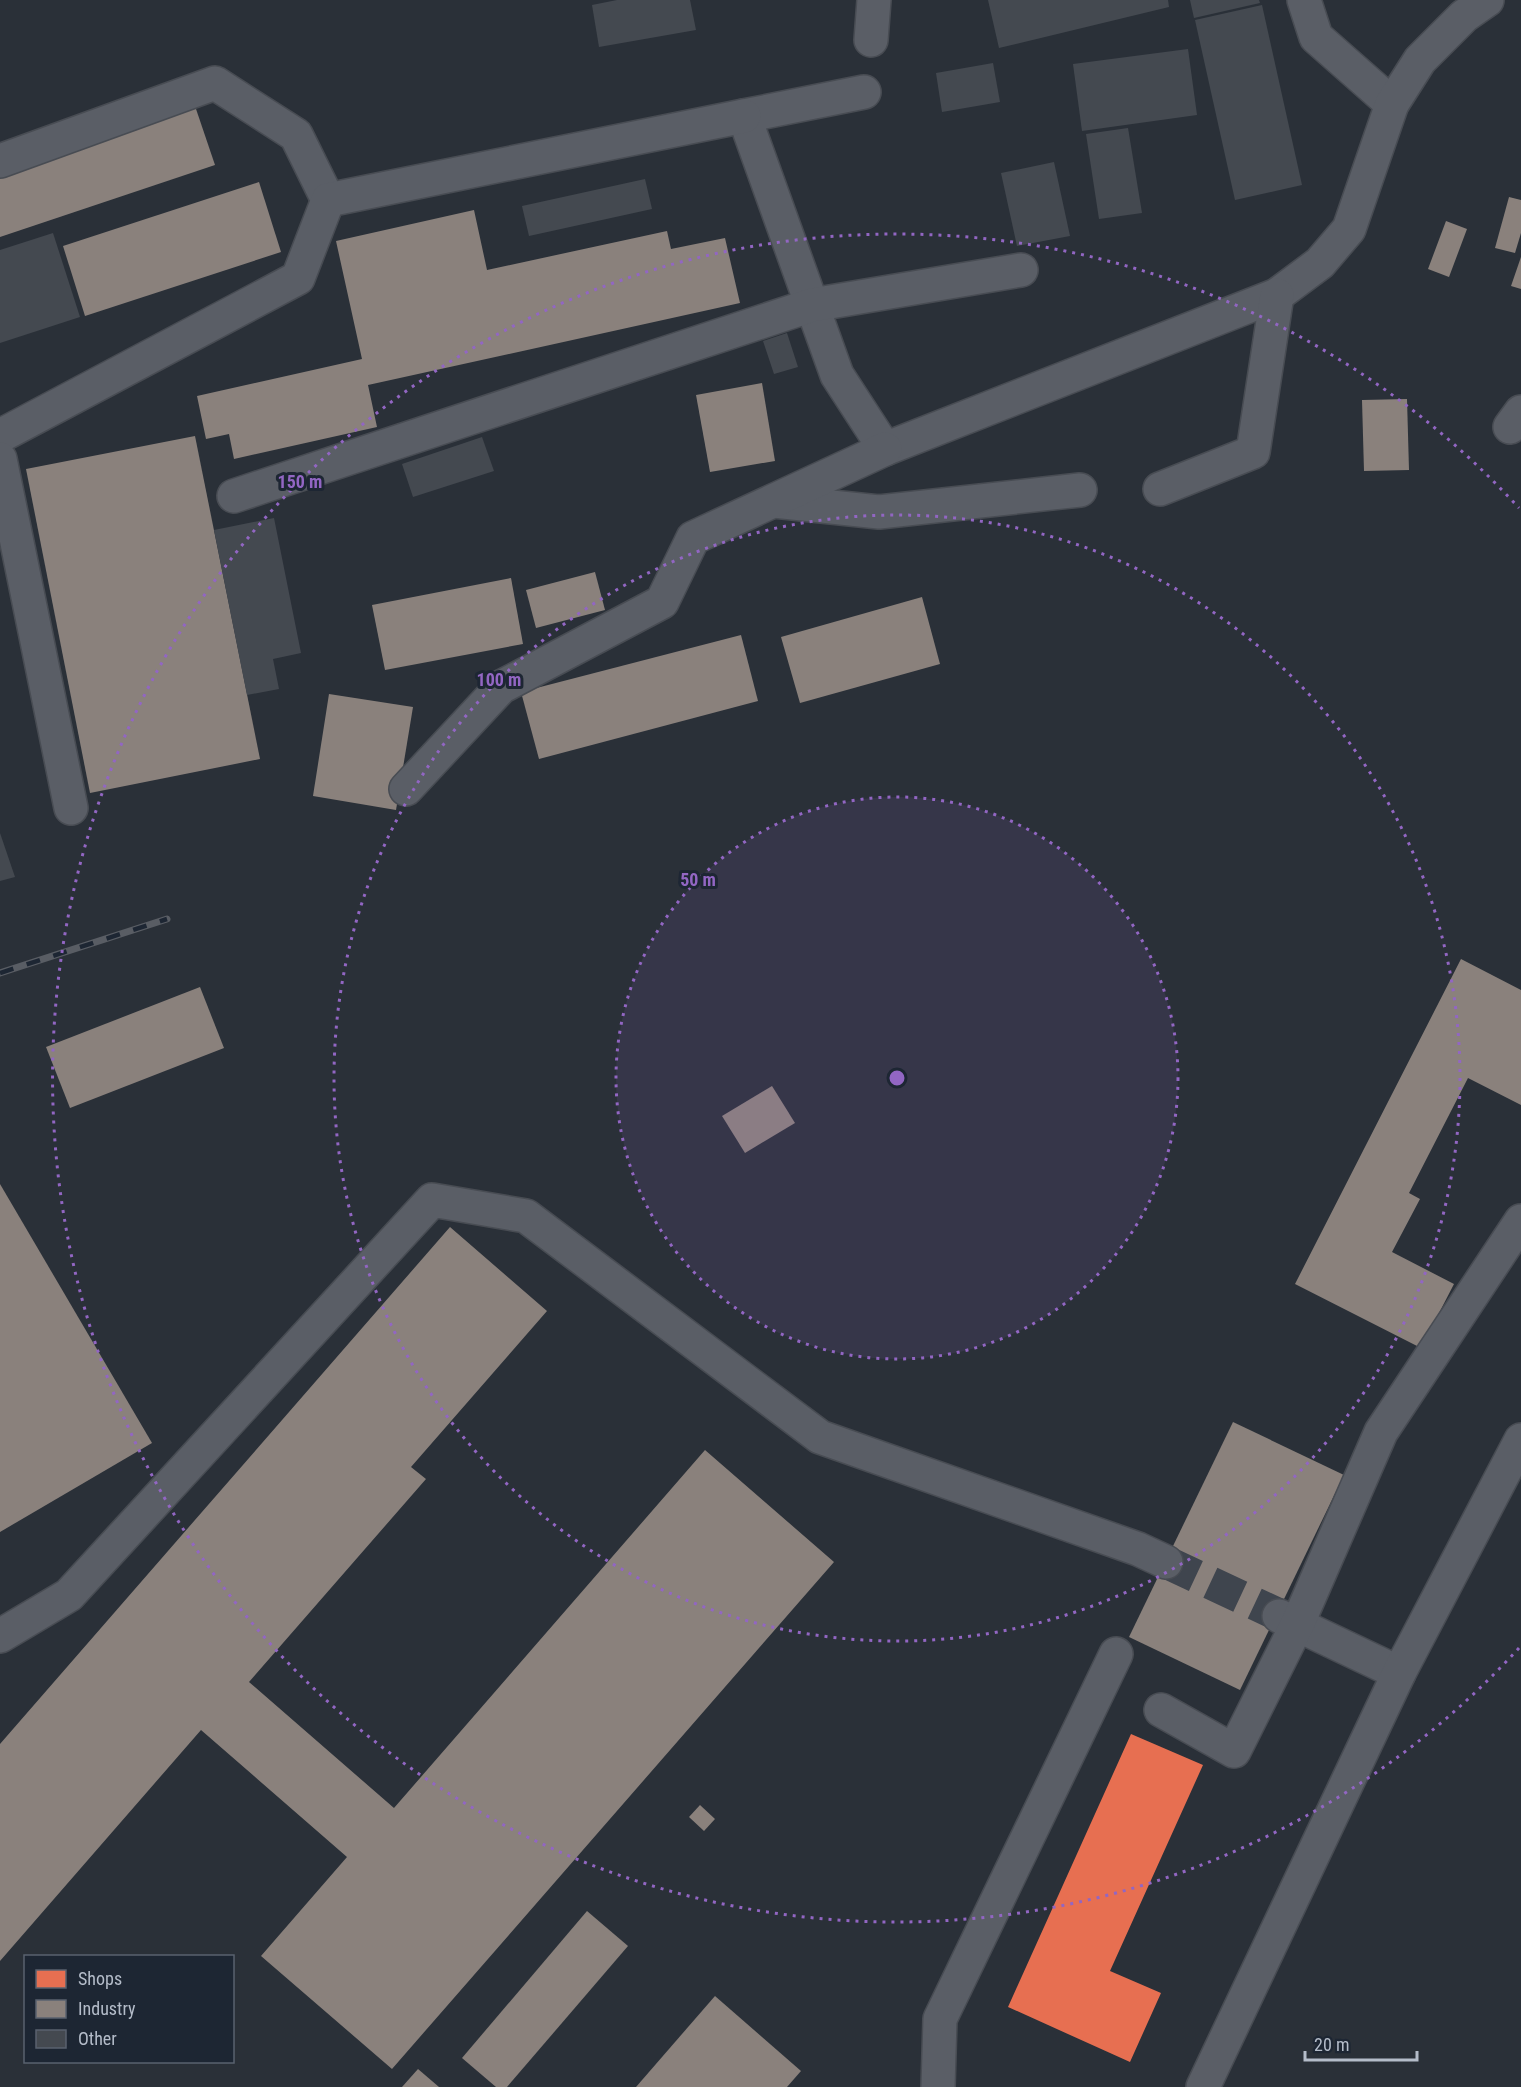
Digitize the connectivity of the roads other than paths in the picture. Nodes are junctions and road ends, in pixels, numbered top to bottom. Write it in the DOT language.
graph roads {
  1 [pos="874,0"];
  2 [pos="1304,0"];
  3 [pos="1468,5"];
  4 [pos="871,40"];
  5 [pos="864,92"];
  6 [pos="1392,104"];
  7 [pos="744,116"];
  8 [pos="0,161"];
  9 [pos="328,200"];
  10 [pos="1021,270"];
  11 [pos="1277,295"];
  12 [pos="812,305"];
  13 [pos="0,436"];
  14 [pos="885,449"];
  15 [pos="0,459"];
  16 [pos="1160,489"];
  17 [pos="1080,490"];
  18 [pos="234,496"];
  19 [pos="772,501"];
  20 [pos="406,789"];
  21 [pos="71,808"];
  22 [pos="1521,1221"];
  23 [pos="1521,1440"];
  24 [pos="1166,1562"];
  25 [pos="1287,1619"];
  26 [pos="0,1636"];
  27 [pos="1116,1654"];
  28 [pos="1399,1673"];
  29 [pos="1161,1710"];
  30 [pos="938,2087"];
  31 [pos="1203,2087"];
  1 -- 4 [label="lane"];
  2 -- 6 [label="lane"];
  3 -- 6 [label="lane"];
  5 -- 7 [label="lane"];
  6 -- 11 [label="lane"];
  7 -- 9 [label="lane"];
  7 -- 12 [label="lane"];
  8 -- 9 [label="lane"];
  9 -- 13 [label="lane"];
  10 -- 12 [label="lane"];
  11 -- 14 [label="lane"];
  11 -- 16 [label="lane"];
  12 -- 14 [label="lane"];
  12 -- 18 [label="lane"];
  14 -- 19 [label="lane"];
  15 -- 21 [label="lane"];
  17 -- 19 [label="lane"];
  19 -- 20 [label="lane"];
  22 -- 25 [label="lane"];
  23 -- 28 [label="lane"];
  24 -- 26 [label="lane"];
  25 -- 28 [label="lane"];
  25 -- 29 [label="lane"];
  27 -- 30 [label="lane"];
  28 -- 31 [label="lane"];
}
